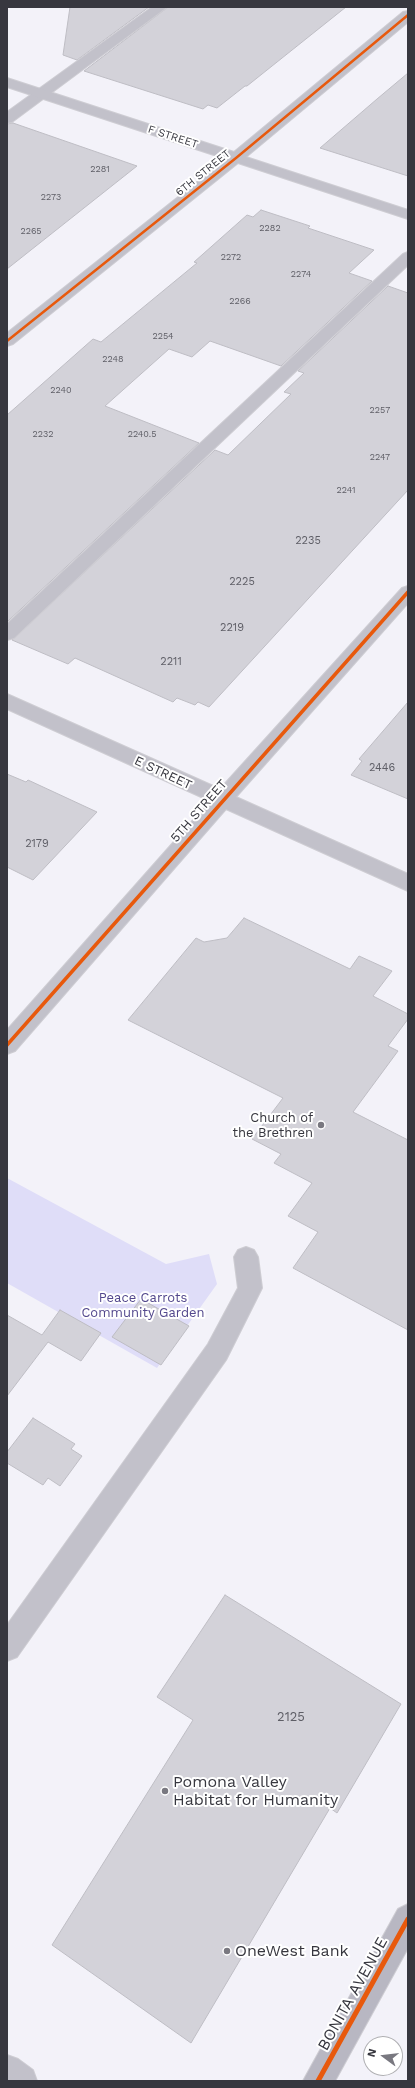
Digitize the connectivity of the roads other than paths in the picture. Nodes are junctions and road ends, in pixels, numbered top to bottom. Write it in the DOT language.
graph roads {
  1 [pos="160,7"];
  2 [pos="408,15"];
  3 [pos="7,82"];
  4 [pos="42,94"];
  5 [pos="7,119"];
  6 [pos="236,158"];
  7 [pos="408,215"];
  8 [pos="408,257"];
  9 [pos="7,341"];
  10 [pos="408,592"];
  11 [pos="7,634"];
  12 [pos="7,701"];
  13 [pos="222,800"];
  14 [pos="408,883"];
  15 [pos="7,1045"];
  16 [pos="246,1257"];
  17 [pos="7,1648"];
  18 [pos="408,1919"];
  19 [pos="7,2070"];
  20 [pos="22,2081"];
  21 [pos="318,2081"];
  1 -- 4 [label="street"];
  2 -- 6 [label="street, 6TH STREET"];
  3 -- 4 [label="street, F STREET"];
  4 -- 5 [label="street"];
  4 -- 6 [label="street, F STREET"];
  6 -- 7 [label="street, F STREET"];
  6 -- 9 [label="street, 6TH STREET"];
  8 -- 11 [label="street"];
  10 -- 13 [label="street, 5TH STREET"];
  12 -- 13 [label="street, E STREET"];
  13 -- 14 [label="street, E STREET"];
  13 -- 15 [label="street, 5TH STREET"];
  16 -- 17 [label="street"];
  18 -- 21 [label="main road, BONITA AVENUE"];
  19 -- 20 [label="street"];
}
